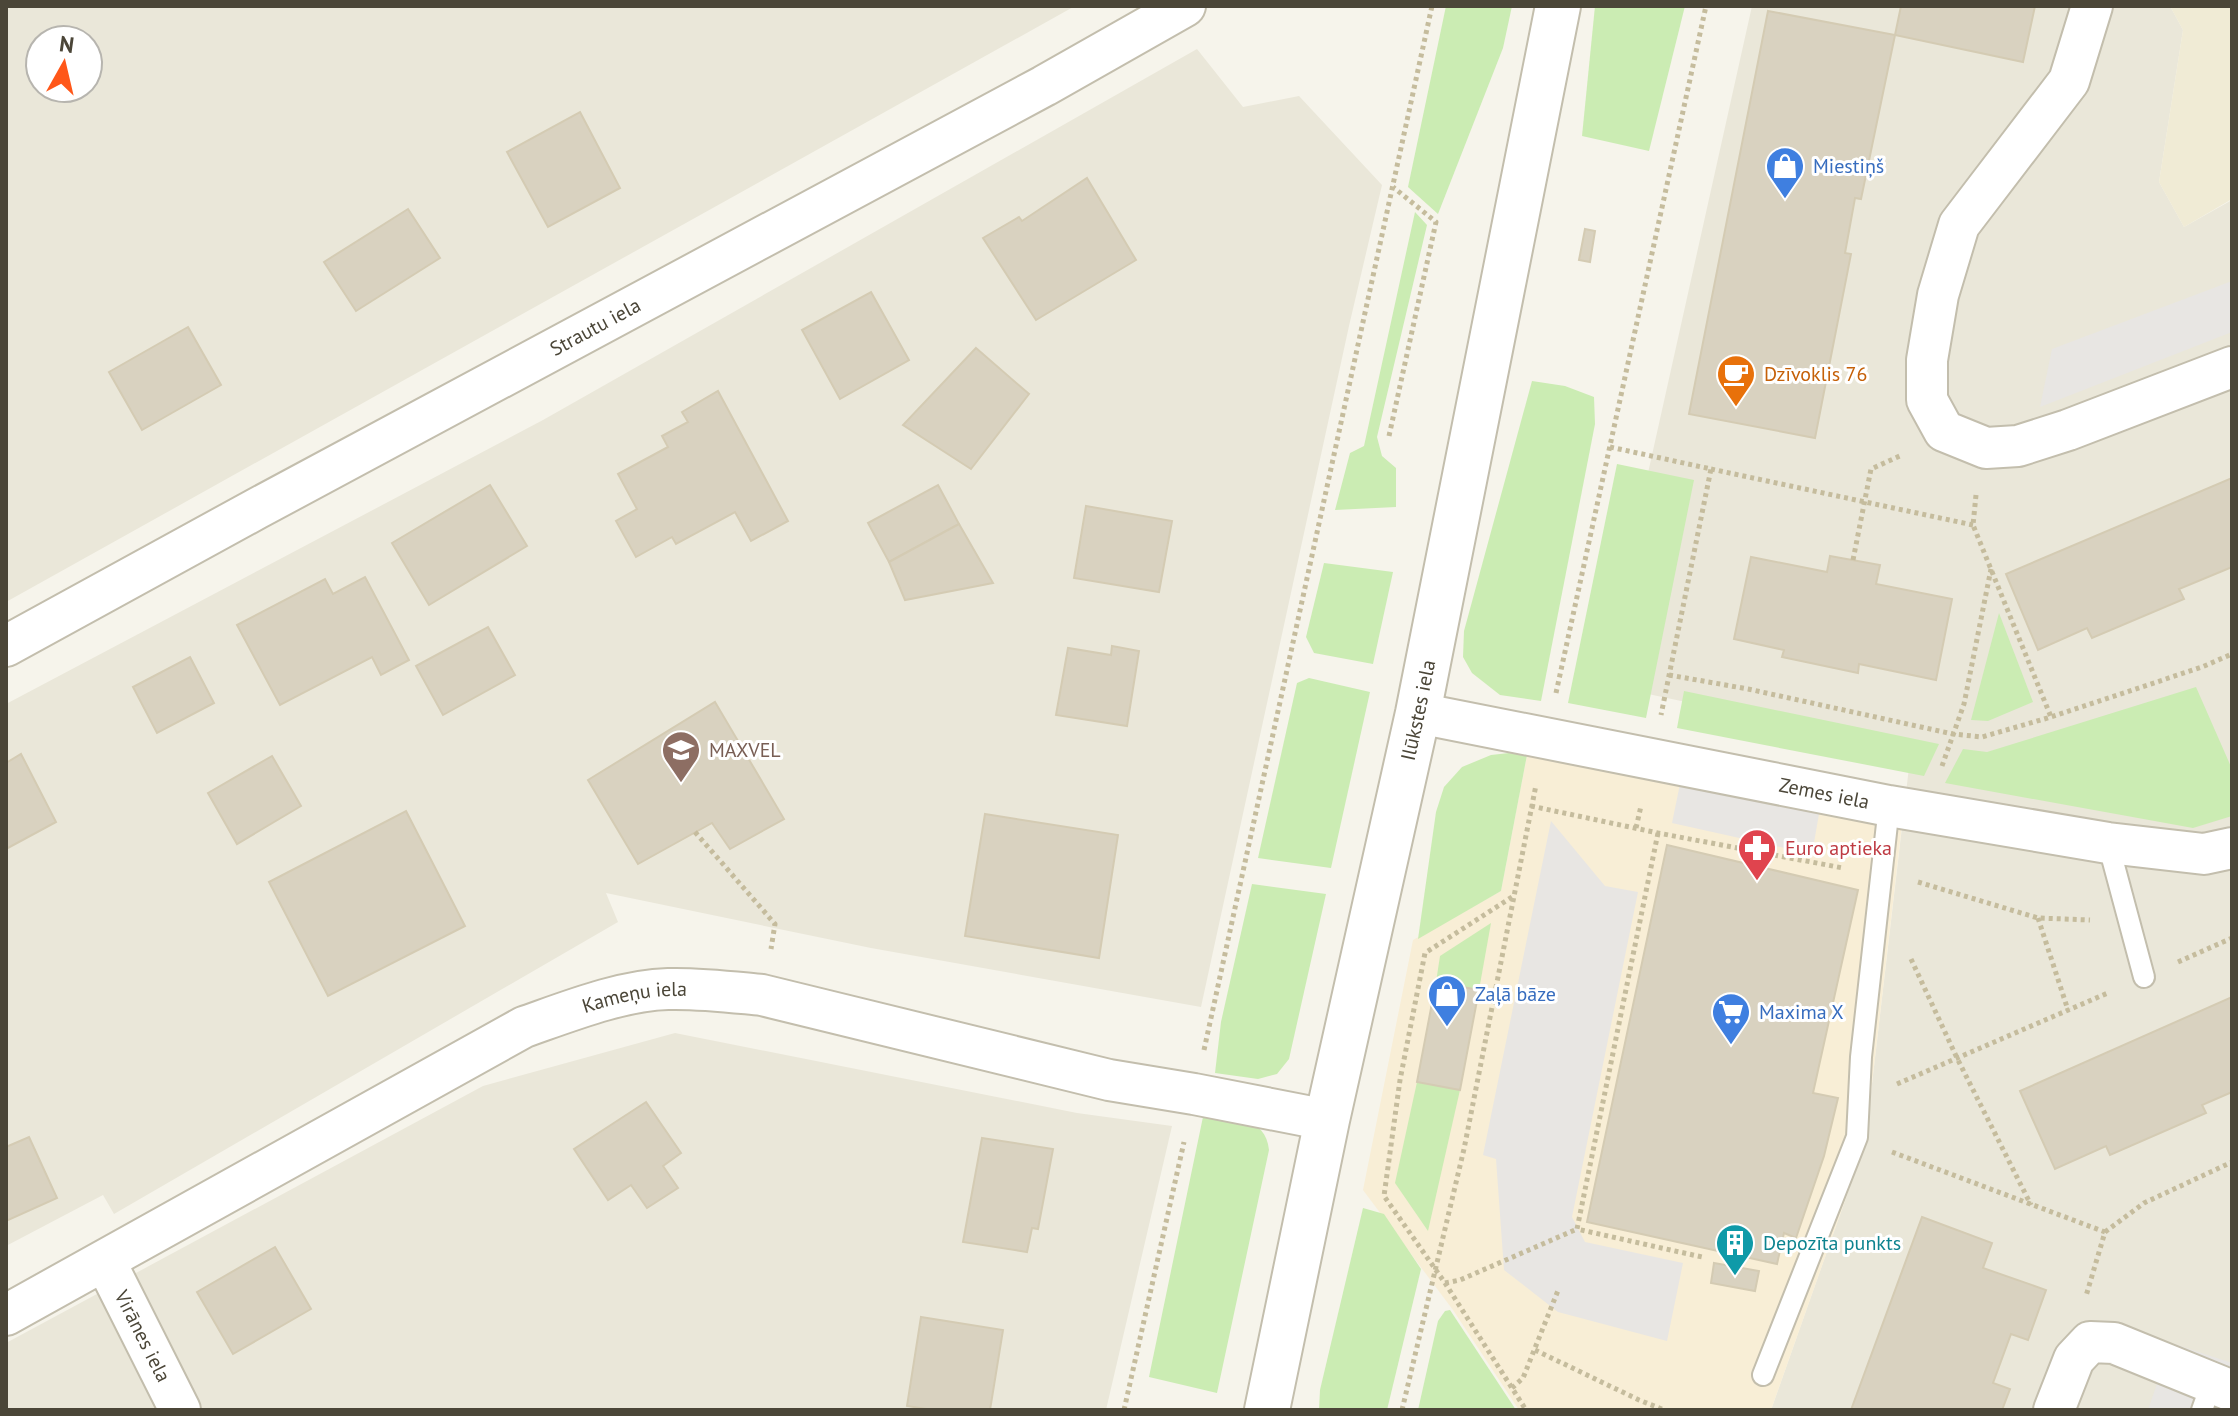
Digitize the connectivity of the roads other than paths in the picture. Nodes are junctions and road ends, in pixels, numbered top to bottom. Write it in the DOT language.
graph roads {
  1 [pos="1185,6"];
  2 [pos="1558,6"];
  3 [pos="2092,6"];
  4 [pos="2232,367"];
  5 [pos="6,646"];
  6 [pos="1418,713"];
  7 [pos="1907,808"];
  8 [pos="2108,843"];
  9 [pos="2232,848"];
  10 [pos="2144,977"];
  11 [pos="1327,1120"];
  12 [pos="105,1261"];
  13 [pos="6,1315"];
  14 [pos="1763,1375"];
  15 [pos="2215,1394"];
  16 [pos="180,1410"];
  17 [pos="1267,1410"];
  18 [pos="2054,1410"];
  1 -- 5 [label="street, Strautu iela"];
  2 -- 6 [label="street, Ilūkstes iela"];
  3 -- 4 [label="street"];
  6 -- 7 [label="street, Zemes iela"];
  6 -- 11 [label="street, Ilūkstes iela"];
  7 -- 8 [label="street, Zemes iela"];
  7 -- 14 [label="lane"];
  8 -- 9 [label="street, Zemes iela"];
  8 -- 10 [label="lane"];
  11 -- 12 [label="street, Kameņu iela"];
  11 -- 17 [label="street, Ilūkstes iela"];
  12 -- 13 [label="street, Kameņu iela"];
  12 -- 16 [label="street, Virānes iela"];
  15 -- 18 [label="street"];
}
